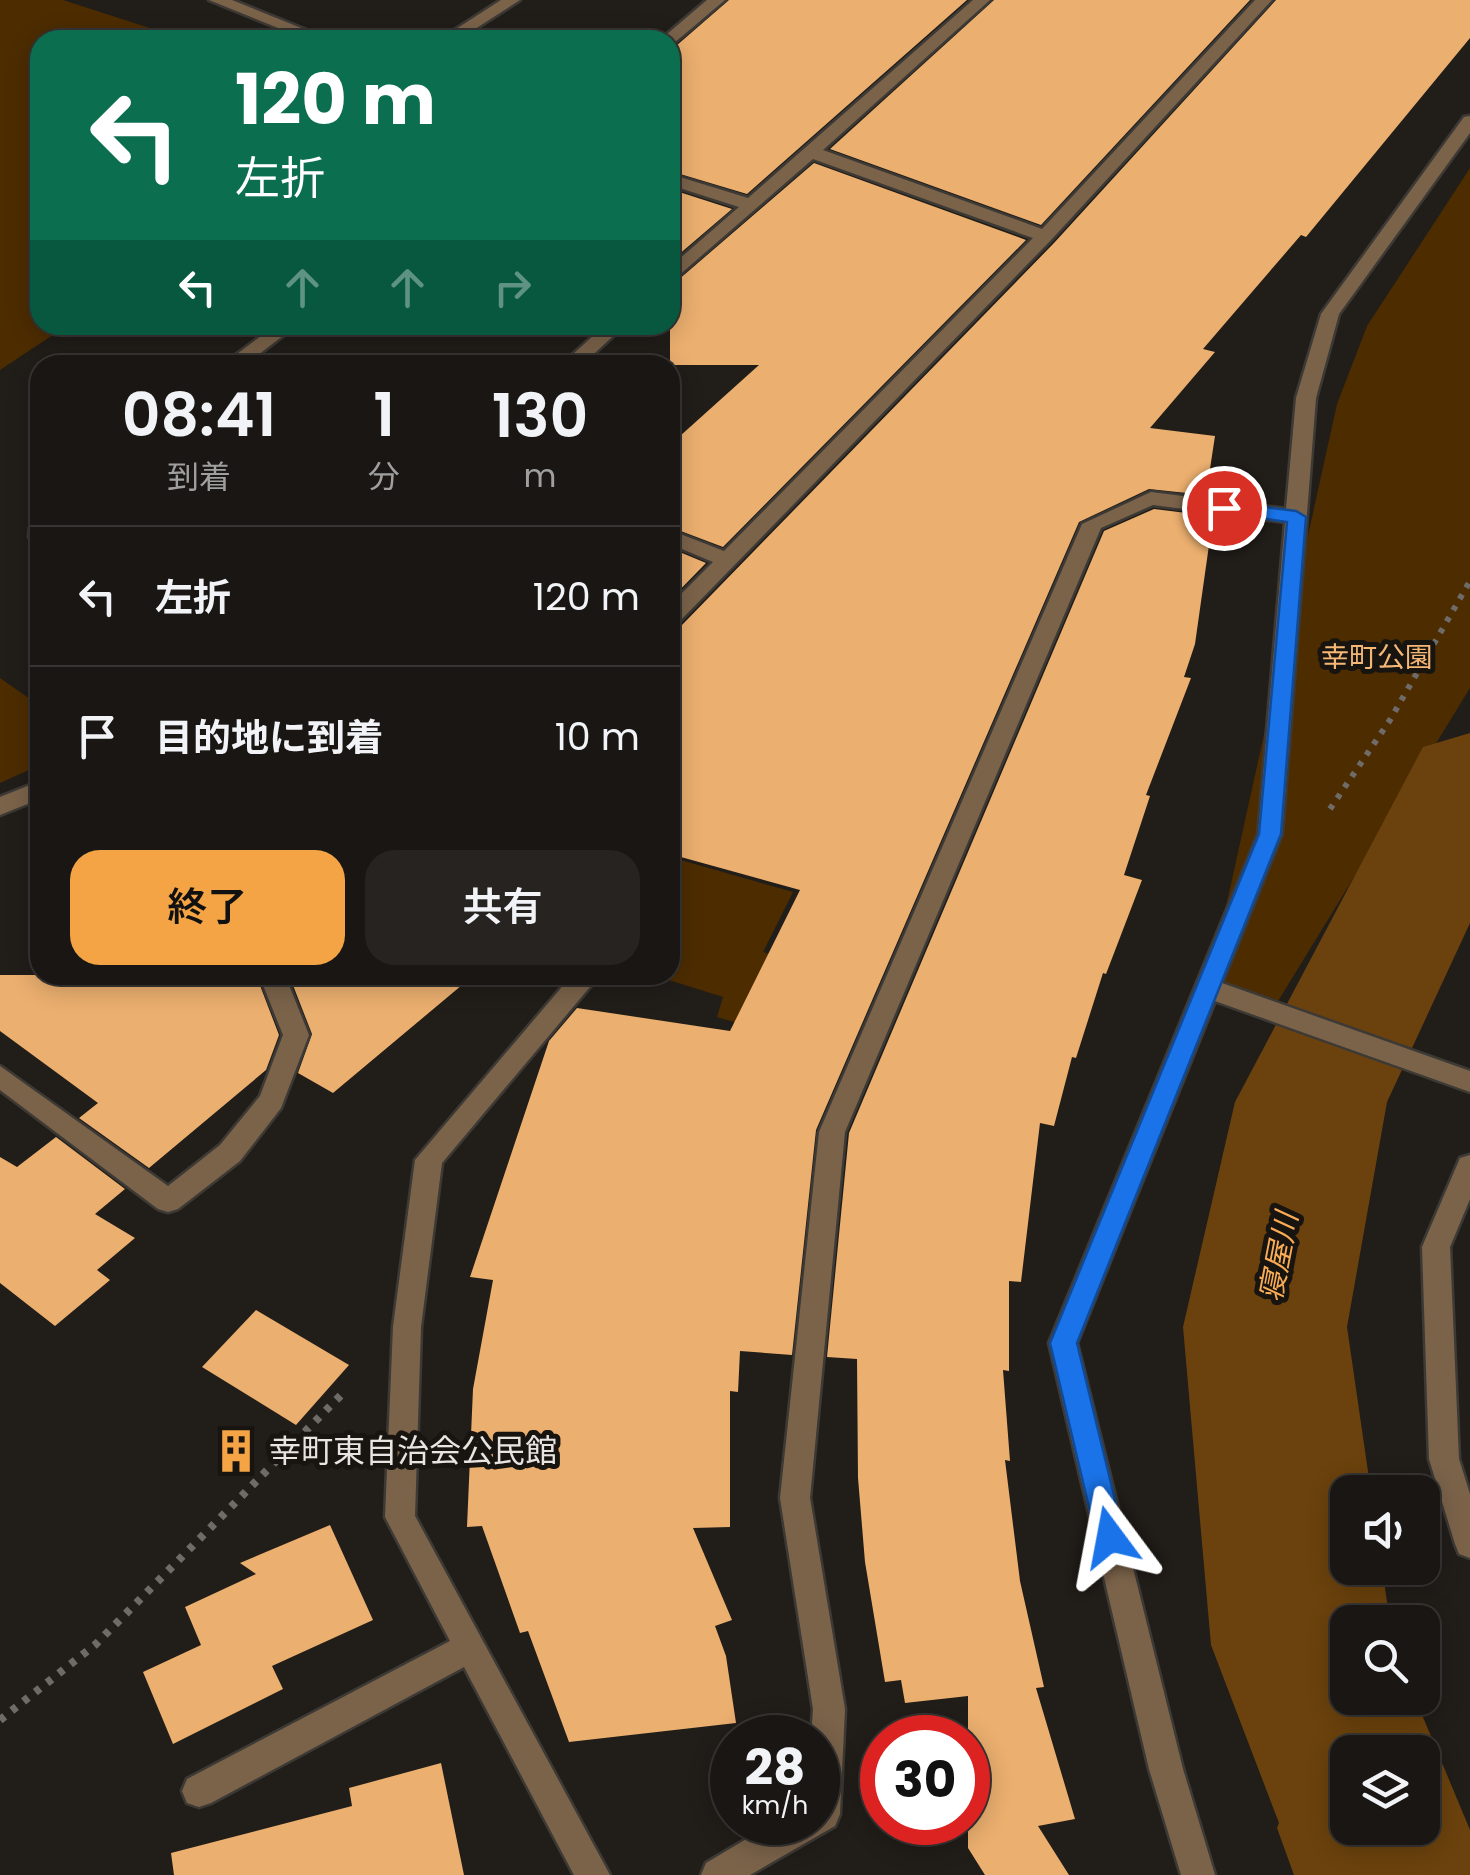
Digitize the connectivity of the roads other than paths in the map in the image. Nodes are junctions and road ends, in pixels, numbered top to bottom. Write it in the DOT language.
graph roads {
  1 [pos="217,0"];
  2 [pos="512,0"];
  3 [pos="717,0"];
  4 [pos="982,0"];
  5 [pos="1264,0"];
  6 [pos="296,30"];
  7 [pos="463,30"];
  8 [pos="680,30"];
  9 [pos="1470,121"];
  10 [pos="811,152"];
  11 [pos="680,182"];
  12 [pos="752,205"];
  13 [pos="1045,236"];
  14 [pos="680,269"];
  15 [pos="274,335"];
  16 [pos="605,335"];
  17 [pos="246,355"];
  18 [pos="583,355"];
  19 [pos="1296,517"];
  20 [pos="680,540"];
  21 [pos="728,560"];
  22 [pos="680,608"];
  23 [pos="30,794"];
  24 [pos="0,807"];
  25 [pos="276,985"];
  26 [pos="578,985"];
  27 [pos="1208,988"];
  28 [pos="0,1076"];
  29 [pos="1470,1082"];
  30 [pos="1470,1166"];
  31 [pos="1470,1544"];
  32 [pos="470,1647"];
  33 [pos="829,1715"];
  34 [pos="199,1791"];
  35 [pos="769,1845"];
  36 [pos="592,1875"];
  37 [pos="718,1875"];
  38 [pos="1198,1875"];
  1 -- 6 [label="street"];
  2 -- 7 [label="street"];
  3 -- 8 [label="street"];
  4 -- 10 [label="street"];
  5 -- 13 [label="street"];
  9 -- 19 [label="street"];
  10 -- 12 [label="street"];
  10 -- 13 [label="street"];
  11 -- 12 [label="street"];
  12 -- 14 [label="street"];
  13 -- 21 [label="street"];
  15 -- 17 [label="street"];
  16 -- 18 [label="street"];
  19 -- 27 [label="street"];
  19 -- 33 [label="street"];
  20 -- 21 [label="street"];
  21 -- 22 [label="street"];
  23 -- 24 [label="street"];
  25 -- 28 [label="street"];
  26 -- 32 [label="street"];
  27 -- 29 [label="street"];
  27 -- 38 [label="street"];
  30 -- 31 [label="street"];
  32 -- 34 [label="street"];
  32 -- 36 [label="street"];
  35 -- 37 [label="street"];
}
